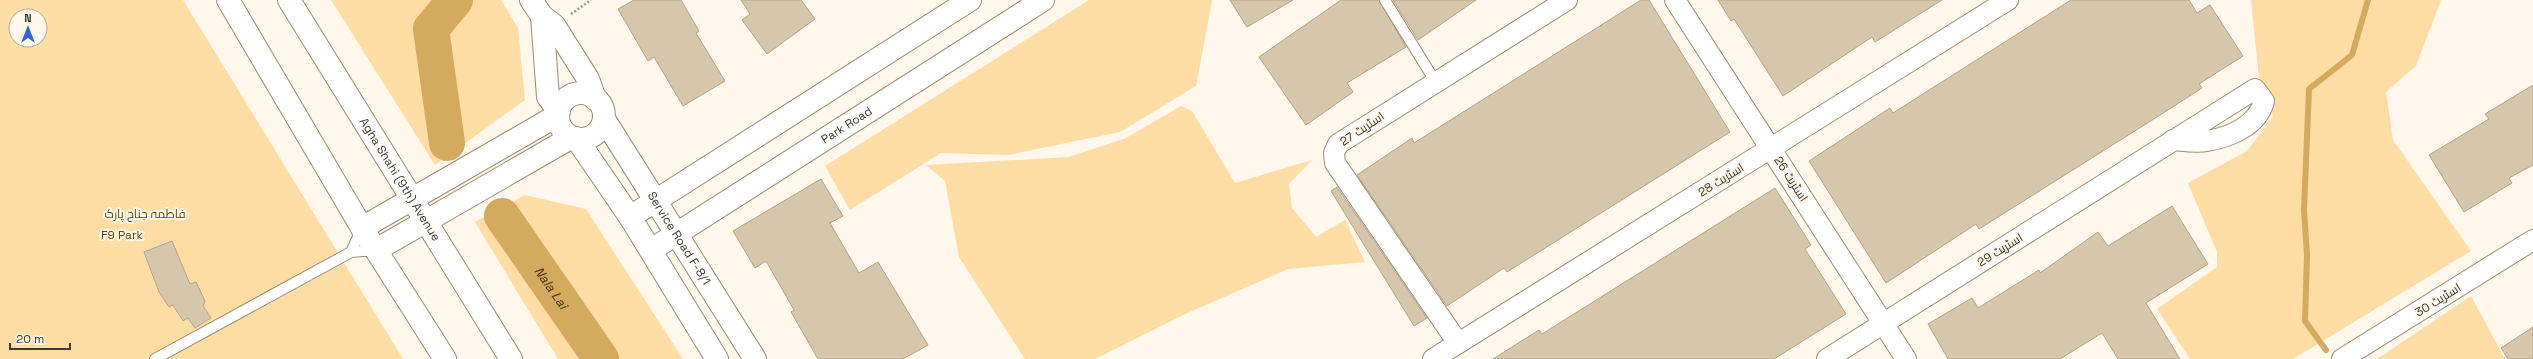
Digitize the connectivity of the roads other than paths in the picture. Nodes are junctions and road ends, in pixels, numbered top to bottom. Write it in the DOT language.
graph roads {
  1 [pos="228,0"];
  2 [pos="289,0"];
  3 [pos="970,0"];
  4 [pos="1043,0"];
  5 [pos="1385,0"];
  6 [pos="1567,0"];
  7 [pos="1675,0"];
  8 [pos="2008,0"];
  9 [pos="536,8"];
  10 [pos="1435,81"];
  11 [pos="595,98"];
  12 [pos="559,113"];
  13 [pos="604,119"];
  14 [pos="574,138"];
  15 [pos="2173,140"];
  16 [pos="1771,148"];
  17 [pos="413,199"];
  18 [pos="656,202"];
  19 [pos="630,217"];
  20 [pos="427,222"];
  21 [pos="362,228"];
  22 [pos="675,234"];
  23 [pos="2533,240"];
  24 [pos="376,250"];
  25 [pos="651,250"];
  26 [pos="351,252"];
  27 [pos="1884,323"];
  28 [pos="1458,343"];
  29 [pos="155,359"];
  30 [pos="445,359"];
  31 [pos="511,359"];
  32 [pos="717,359"];
  33 [pos="755,359"];
  34 [pos="1433,359"];
  35 [pos="1827,359"];
  36 [pos="1906,359"];
  37 [pos="2342,359"];
  1 -- 21 [label="street"];
  2 -- 17 [label="street, Agha Shahi (9th) Avenue"];
  3 -- 18 [label="street"];
  4 -- 22 [label="street, Park Road"];
  5 -- 10 [label="lane"];
  6 -- 10 [label="street, اسٹریٹ 27"];
  7 -- 16 [label="street, اسٹریٹ 26"];
  8 -- 16 [label="street, اسٹریٹ 28"];
  9 -- 11 [label="street"];
  9 -- 12 [label="street"];
  10 -- 28 [label="street, اسٹریٹ 27"];
  11 -- 12 [label="street"];
  11 -- 13 [label="street"];
  12 -- 14 [label="street"];
  12 -- 17 [label="street"];
  13 -- 14 [label="street"];
  13 -- 18 [label="street, Service Road F-8/1"];
  14 -- 19 [label="street"];
  14 -- 20 [label="street"];
  15 -- 27 [label="street, اسٹریٹ 29"];
  16 -- 27 [label="street, اسٹریٹ 26"];
  16 -- 28 [label="street, اسٹریٹ 28"];
  17 -- 20 [label="street, Agha Shahi (9th) Avenue"];
  17 -- 21 [label="street"];
  18 -- 19 [label="street"];
  18 -- 22 [label="street, Service Road F-8/1"];
  19 -- 25 [label="street"];
  20 -- 24 [label="street"];
  20 -- 31 [label="street, Agha Shahi (9th) Avenue"];
  21 -- 24 [label="street"];
  21 -- 26 [label="lane"];
  22 -- 25 [label="street, Park Road"];
  22 -- 33 [label="street, Service Road F-8/1"];
  23 -- 37 [label="street, اسٹریٹ 30"];
  24 -- 26 [label="lane"];
  24 -- 30 [label="street"];
  25 -- 32 [label="street"];
  26 -- 29 [label="lane"];
  27 -- 35 [label="street, اسٹریٹ 29"];
  27 -- 36 [label="street, اسٹریٹ 26"];
  28 -- 34 [label="street, اسٹریٹ 28"];
}
